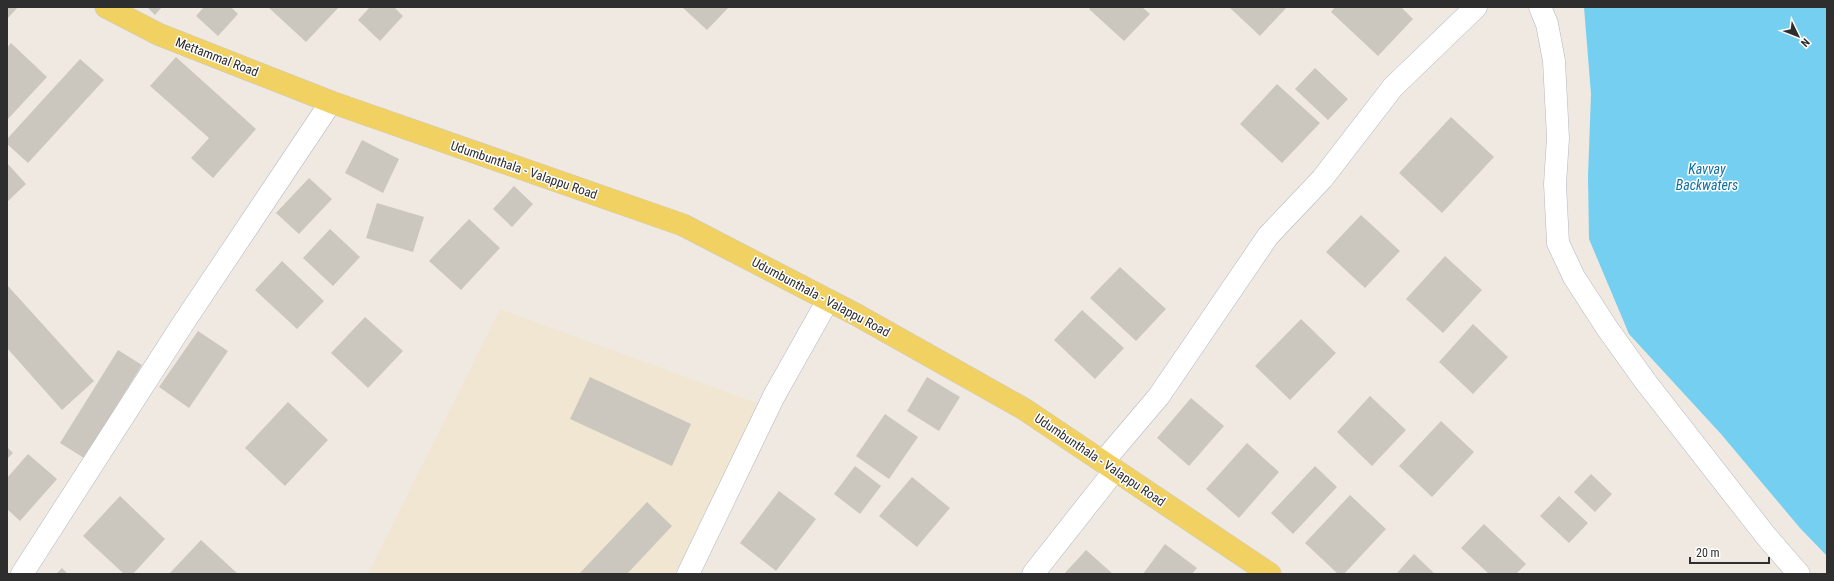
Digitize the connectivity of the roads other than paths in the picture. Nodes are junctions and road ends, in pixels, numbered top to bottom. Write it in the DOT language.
graph roads {
  1 [pos="106,7"];
  2 [pos="1476,7"];
  3 [pos="1540,7"];
  4 [pos="331,102"];
  5 [pos="828,300"];
  6 [pos="1109,466"];
  7 [pos="22,574"];
  8 [pos="688,574"];
  9 [pos="1033,574"];
  10 [pos="1270,574"];
  11 [pos="1799,574"];
  1 -- 4 [label="main road, Mettammal Road"];
  2 -- 6 [label="street"];
  3 -- 11 [label="street"];
  4 -- 5 [label="main road, Udumbunthala - Valappu Road"];
  4 -- 7 [label="street"];
  5 -- 6 [label="main road, Udumbunthala - Valappu Road"];
  5 -- 8 [label="street"];
  6 -- 9 [label="street"];
  6 -- 10 [label="main road, Udumbunthala - Valappu Road"];
}
